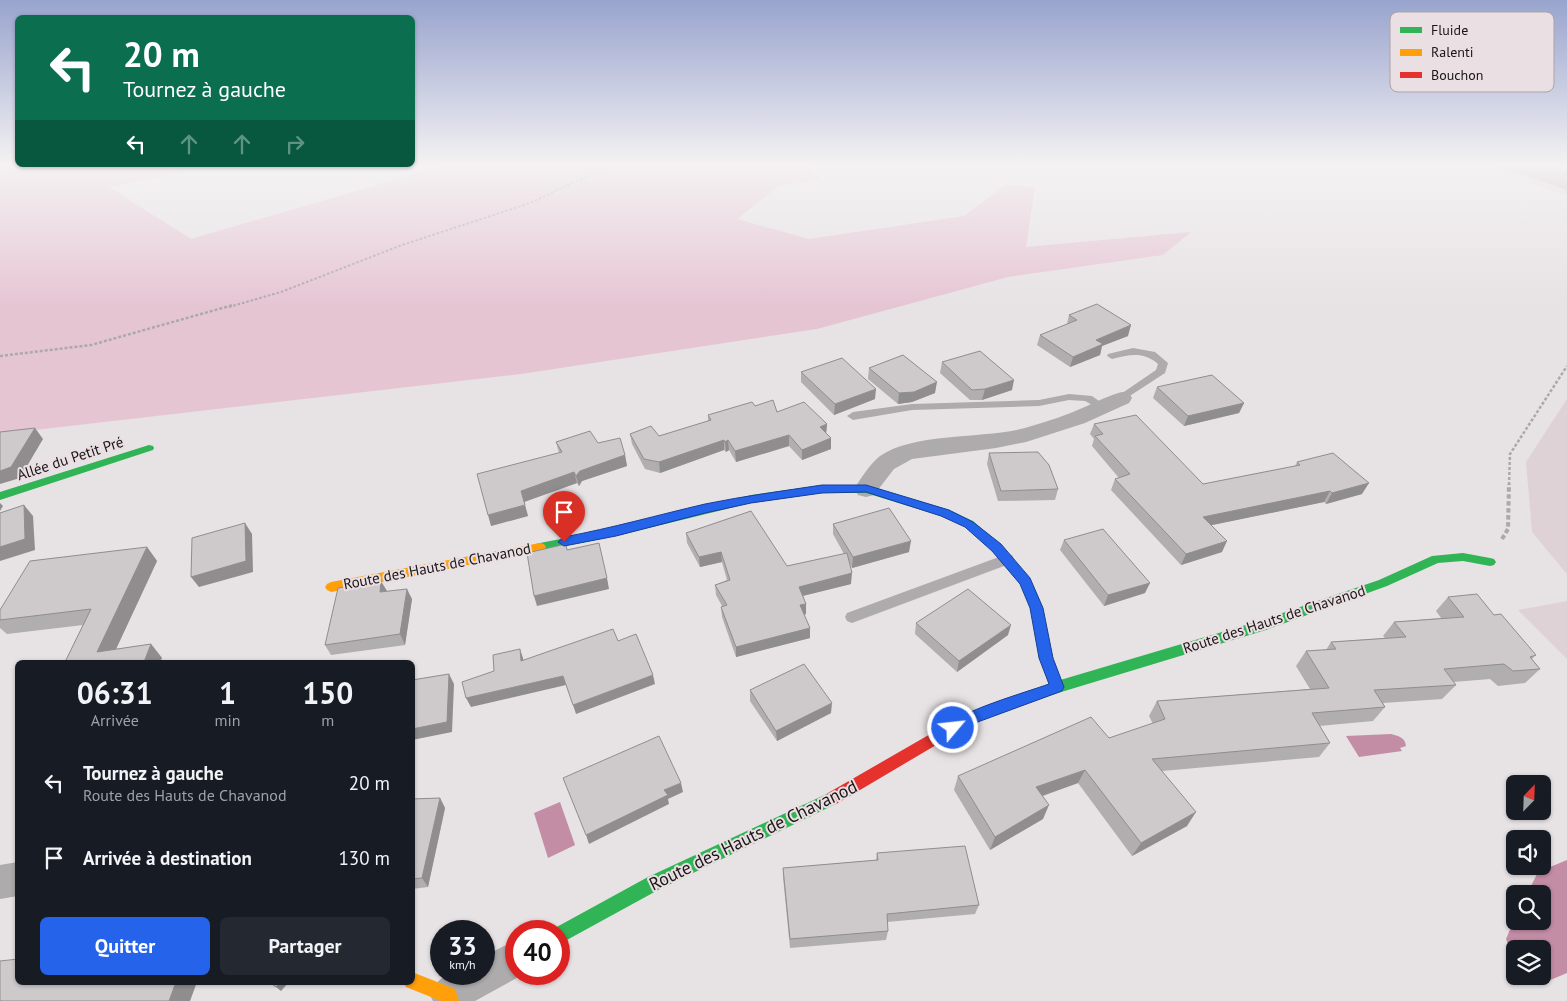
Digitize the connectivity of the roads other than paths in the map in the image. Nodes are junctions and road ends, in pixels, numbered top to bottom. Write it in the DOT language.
graph roads {
  1 [pos="1112,356"];
  2 [pos="1112,403"];
  3 [pos="853,416"];
  4 [pos="149,448"];
  5 [pos="866,489"];
  6 [pos="0,496"];
  7 [pos="1006,559"];
  8 [pos="1490,562"];
  9 [pos="331,587"];
  10 [pos="852,617"];
  11 [pos="1057,687"];
  12 [pos="15,880"];
  13 [pos="0,882"];
  14 [pos="570,929"];
  15 [pos="505,965"];
  16 [pos="415,982"];
  17 [pos="449,998"];
  1 -- 2 [label="lane"];
  2 -- 3 [label="lane"];
  2 -- 5 [label="street"];
  4 -- 6 [label="street, Allée du Petit Pré"];
  5 -- 7 [label="street, Route des Hauts de Chavanod"];
  5 -- 9 [label="street, Route des Hauts de Chavanod"];
  7 -- 10 [label="lane"];
  7 -- 11 [label="street, Route des Hauts de Chavanod"];
  8 -- 11 [label="street, Route des Hauts de Chavanod"];
  11 -- 14 [label="street, Route des Hauts de Chavanod"];
  12 -- 13 [label="street"];
  15 -- 17 [label="street"];
  16 -- 17 [label="street"];
}
